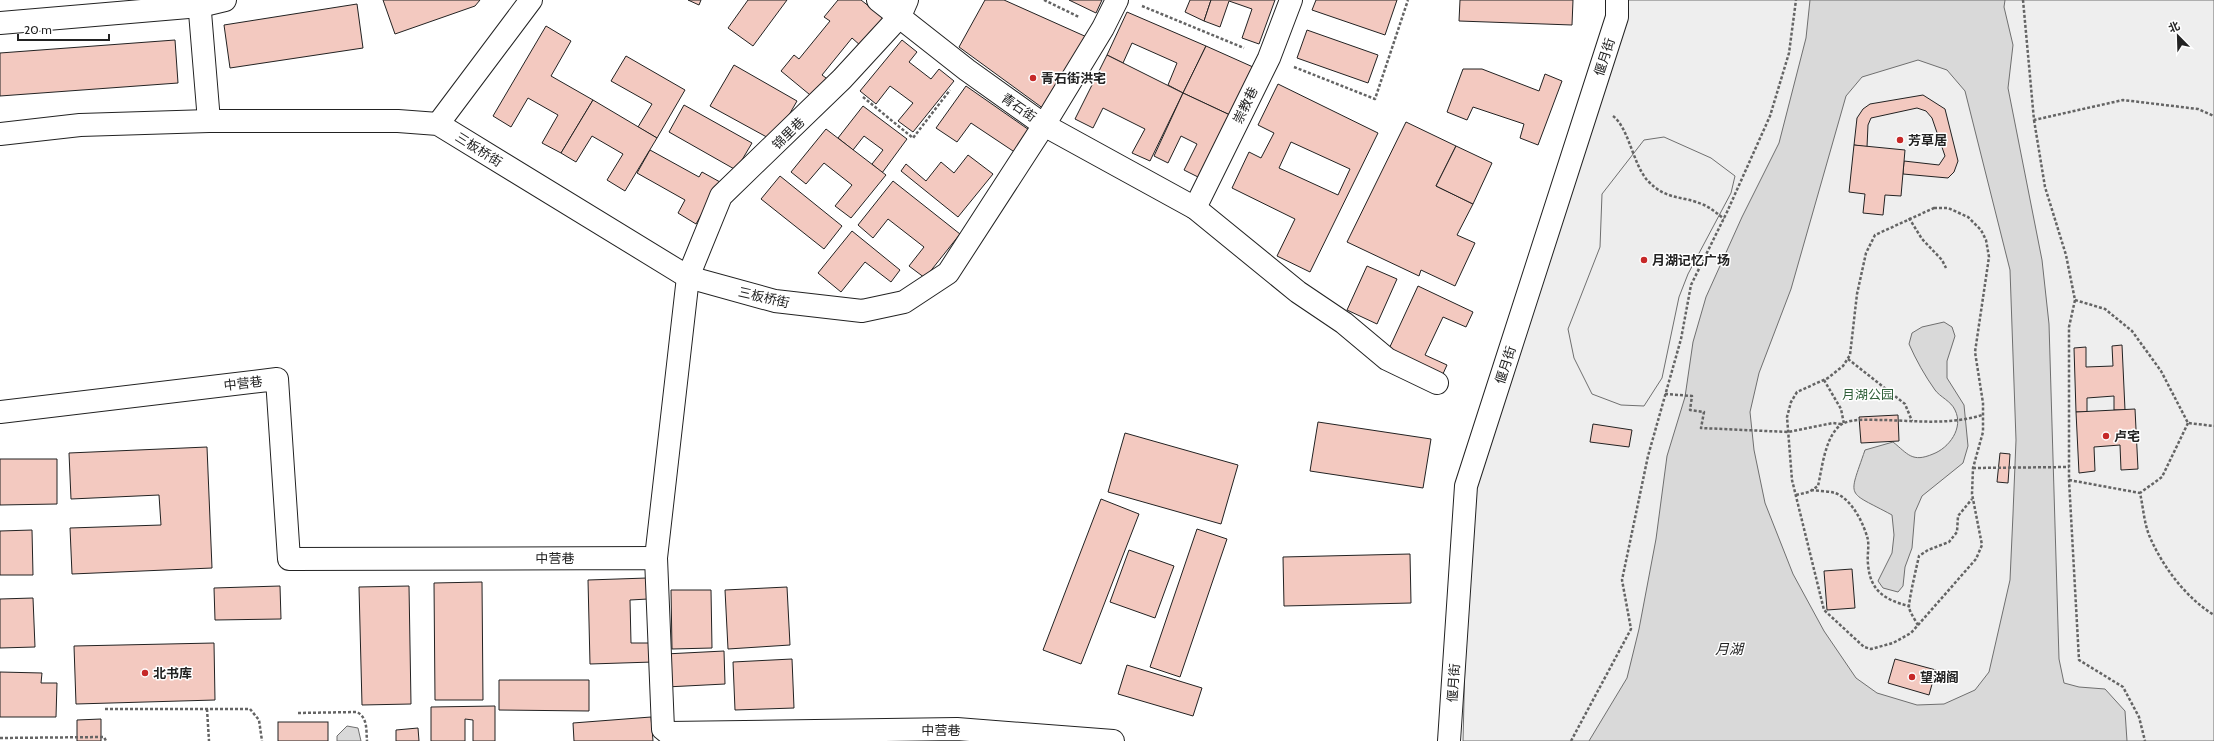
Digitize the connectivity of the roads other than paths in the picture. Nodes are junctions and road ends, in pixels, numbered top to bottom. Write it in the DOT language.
graph roads {
  1 [pos="225,0"];
  2 [pos="531,0"];
  3 [pos="878,0"];
  4 [pos="1117,0"];
  5 [pos="1291,0"];
  6 [pos="1617,0"];
  7 [pos="200,3"];
  8 [pos="904,8"];
  9 [pos="0,23"];
  10 [pos="210,121"];
  11 [pos="438,124"];
  12 [pos="1044,125"];
  13 [pos="0,134"];
  14 [pos="1195,208"];
  15 [pos="688,277"];
  16 [pos="1437,383"];
  17 [pos="0,412"];
  18 [pos="656,558"];
  19 [pos="1113,741"];
  20 [pos="1449,741"];
  1 -- 7 [label="street"];
  2 -- 11 [label="street"];
  3 -- 8 [label="street, 青石街"];
  4 -- 12 [label="street, 青石街"];
  5 -- 14 [label="street, 崇教巷"];
  6 -- 20 [label="street, 偃月街"];
  7 -- 9 [label="street"];
  7 -- 10 [label="street"];
  8 -- 12 [label="street, 青石街"];
  8 -- 15 [label="street, 锦里巷"];
  10 -- 11 [label="street"];
  10 -- 13 [label="street"];
  11 -- 15 [label="street, 三板桥街"];
  12 -- 14 [label="street"];
  12 -- 15 [label="street, 三板桥街"];
  14 -- 16 [label="street"];
  15 -- 18 [label="street, 锦里巷"];
  17 -- 18 [label="street, 中营巷"];
  18 -- 19 [label="street, 中营巷"];
}
